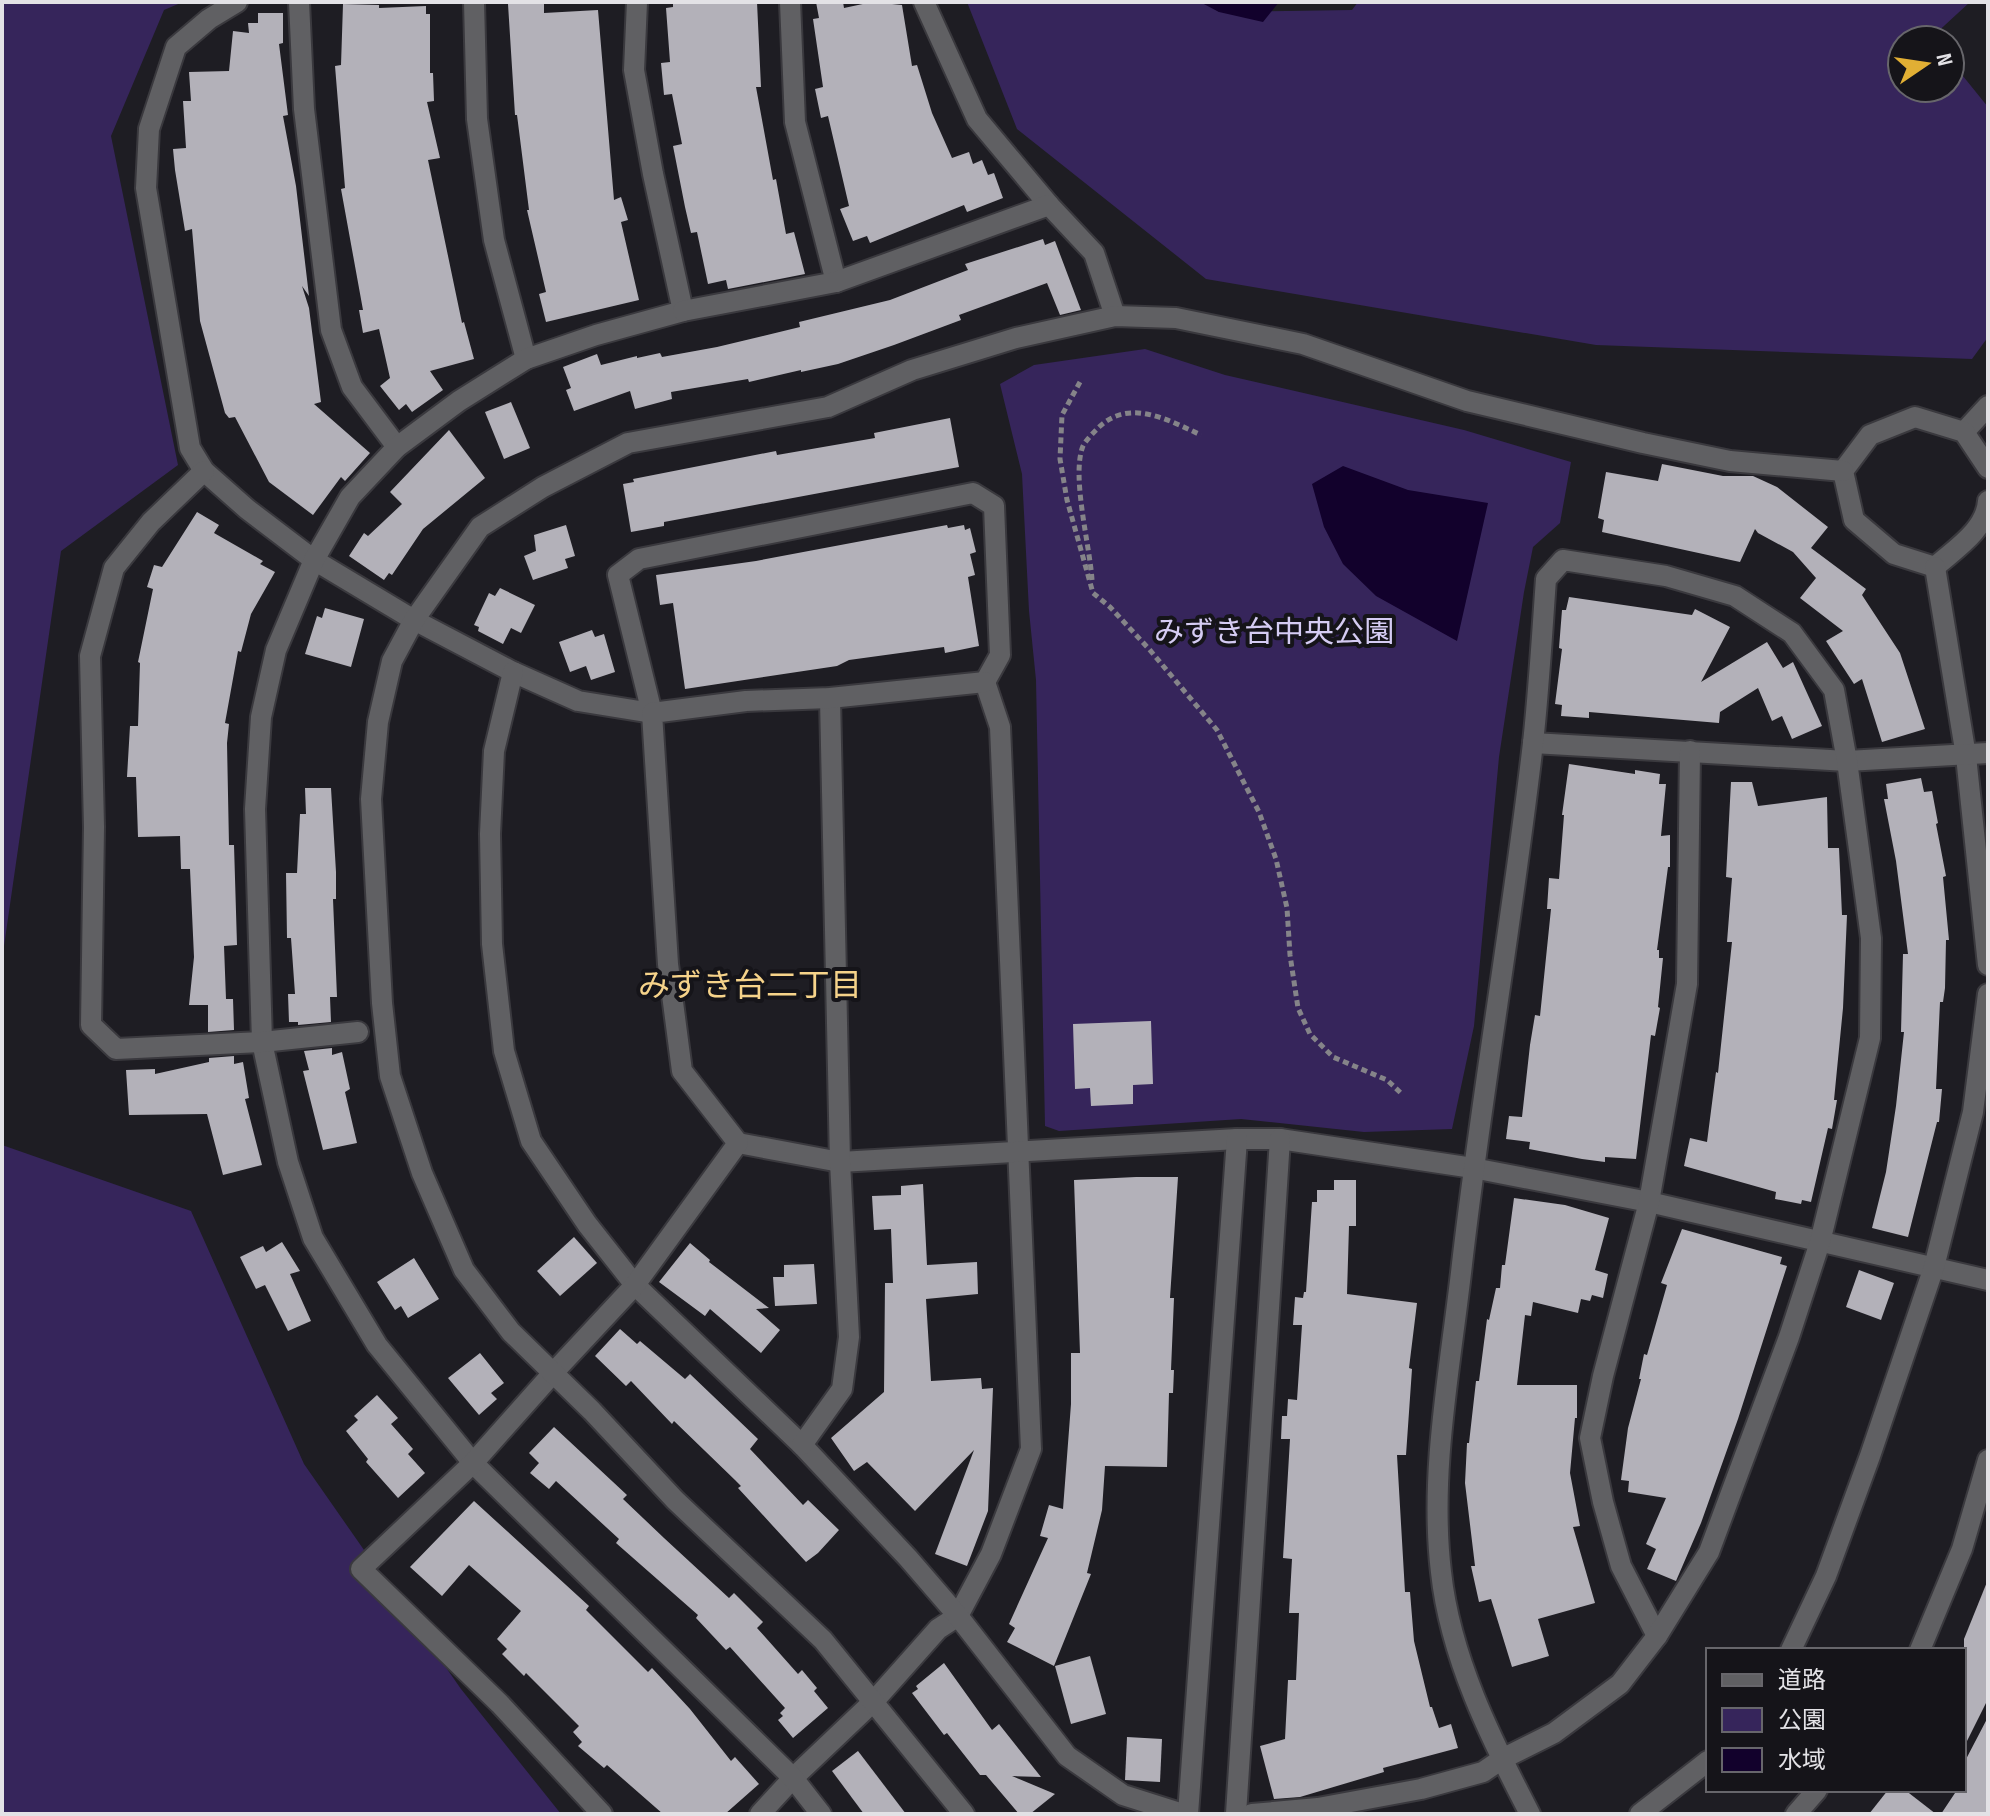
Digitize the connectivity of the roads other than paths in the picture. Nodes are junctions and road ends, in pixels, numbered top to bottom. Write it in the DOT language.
graph roads {
  1 [pos="237,2"];
  2 [pos="299,2"];
  3 [pos="474,2"];
  4 [pos="637,2"];
  5 [pos="790,2"];
  6 [pos="924,2"];
  7 [pos="1049,205"];
  8 [pos="836,282"];
  9 [pos="683,311"];
  10 [pos="1115,316"];
  11 [pos="526,359"];
  12 [pos="1988,406"];
  13 [pos="1964,432"];
  14 [pos="397,447"];
  15 [pos="1988,468"];
  16 [pos="204,471"];
  17 [pos="1843,471"];
  18 [pos="1988,501"];
  19 [pos="314,560"];
  20 [pos="1935,567"];
  21 [pos="414,620"];
  22 [pos="513,672"];
  23 [pos="985,682"];
  24 [pos="830,698"];
  25 [pos="652,713"];
  26 [pos="1533,743"];
  27 [pos="1690,751"];
  28 [pos="1988,753"];
  29 [pos="1966,756"];
  30 [pos="1847,761"];
  31 [pos="1988,965"];
  32 [pos="1988,994"];
  33 [pos="358,1032"];
  34 [pos="262,1042"];
  35 [pos="1237,1139"];
  36 [pos="1280,1139"];
  37 [pos="738,1143"];
  38 [pos="1018,1153"];
  39 [pos="840,1162"];
  40 [pos="1473,1168"];
  41 [pos="1649,1202"];
  42 [pos="1820,1242"];
  43 [pos="1934,1267"];
  44 [pos="1988,1280"];
  45 [pos="635,1285"];
  46 [pos="553,1373"];
  47 [pos="802,1445"];
  48 [pos="473,1463"];
  49 [pos="1987,1464"];
  50 [pos="958,1616"];
  51 [pos="1657,1636"];
  52 [pos="1792,1648"];
  53 [pos="1921,1648"];
  54 [pos="874,1701"];
  55 [pos="1502,1759"];
  56 [pos="1706,1763"];
  57 [pos="793,1778"];
  58 [pos="1815,1792"];
  59 [pos="602,1814"];
  60 [pos="760,1814"];
  61 [pos="821,1814"];
  62 [pos="964,1814"];
  63 [pos="1185,1814"];
  64 [pos="1236,1814"];
  65 [pos="1252,1814"];
  66 [pos="1530,1814"];
  67 [pos="1640,1814"];
  68 [pos="1796,1814"];
  1 -- 16 [label="street"];
  2 -- 14 [label="street"];
  3 -- 11 [label="street"];
  4 -- 9 [label="street"];
  5 -- 8 [label="street"];
  6 -- 7 [label="street"];
  7 -- 8 [label="street"];
  7 -- 10 [label="street"];
  8 -- 9 [label="street"];
  9 -- 11 [label="street"];
  10 -- 17 [label="street"];
  10 -- 21 [label="street"];
  11 -- 14 [label="street"];
  12 -- 13 [label="street"];
  13 -- 15 [label="street"];
  13 -- 17 [label="street"];
  14 -- 19 [label="street"];
  16 -- 19 [label="street"];
  16 -- 34 [label="street"];
  17 -- 20 [label="street"];
  18 -- 20 [label="street"];
  19 -- 21 [label="street"];
  19 -- 34 [label="street"];
  20 -- 29 [label="street"];
  21 -- 22 [label="street"];
  21 -- 46 [label="street"];
  22 -- 25 [label="street"];
  22 -- 45 [label="street"];
  23 -- 24 [label="street"];
  23 -- 25 [label="street"];
  23 -- 38 [label="street"];
  24 -- 25 [label="street"];
  24 -- 39 [label="street"];
  25 -- 37 [label="street"];
  26 -- 27 [label="street"];
  26 -- 30 [label="street"];
  26 -- 40 [label="street"];
  27 -- 30 [label="street"];
  27 -- 41 [label="street"];
  28 -- 29 [label="street"];
  29 -- 30 [label="street"];
  29 -- 31 [label="street"];
  30 -- 42 [label="street"];
  32 -- 43 [label="street"];
  33 -- 34 [label="street"];
  34 -- 48 [label="street"];
  35 -- 36 [label="street"];
  35 -- 38 [label="street"];
  35 -- 63 [label="street"];
  36 -- 40 [label="street"];
  36 -- 64 [label="street"];
  37 -- 39 [label="street"];
  37 -- 45 [label="street"];
  38 -- 39 [label="street"];
  38 -- 50 [label="street"];
  39 -- 47 [label="street"];
  40 -- 41 [label="street"];
  40 -- 55 [label="street"];
  41 -- 42 [label="street"];
  41 -- 51 [label="street"];
  42 -- 43 [label="street"];
  42 -- 51 [label="street"];
  43 -- 44 [label="street"];
  43 -- 52 [label="street"];
  45 -- 46 [label="street"];
  45 -- 47 [label="street"];
  46 -- 48 [label="street"];
  46 -- 54 [label="street"];
  47 -- 50 [label="street"];
  48 -- 57 [label="street"];
  48 -- 59 [label="street"];
  49 -- 53 [label="street"];
  50 -- 54 [label="street"];
  50 -- 63 [label="street"];
  51 -- 55 [label="street"];
  54 -- 57 [label="street"];
  54 -- 62 [label="street"];
  55 -- 65 [label="street"];
  55 -- 66 [label="street"];
  56 -- 67 [label="street"];
  57 -- 60 [label="street"];
  57 -- 61 [label="street"];
  58 -- 68 [label="street"];
}
